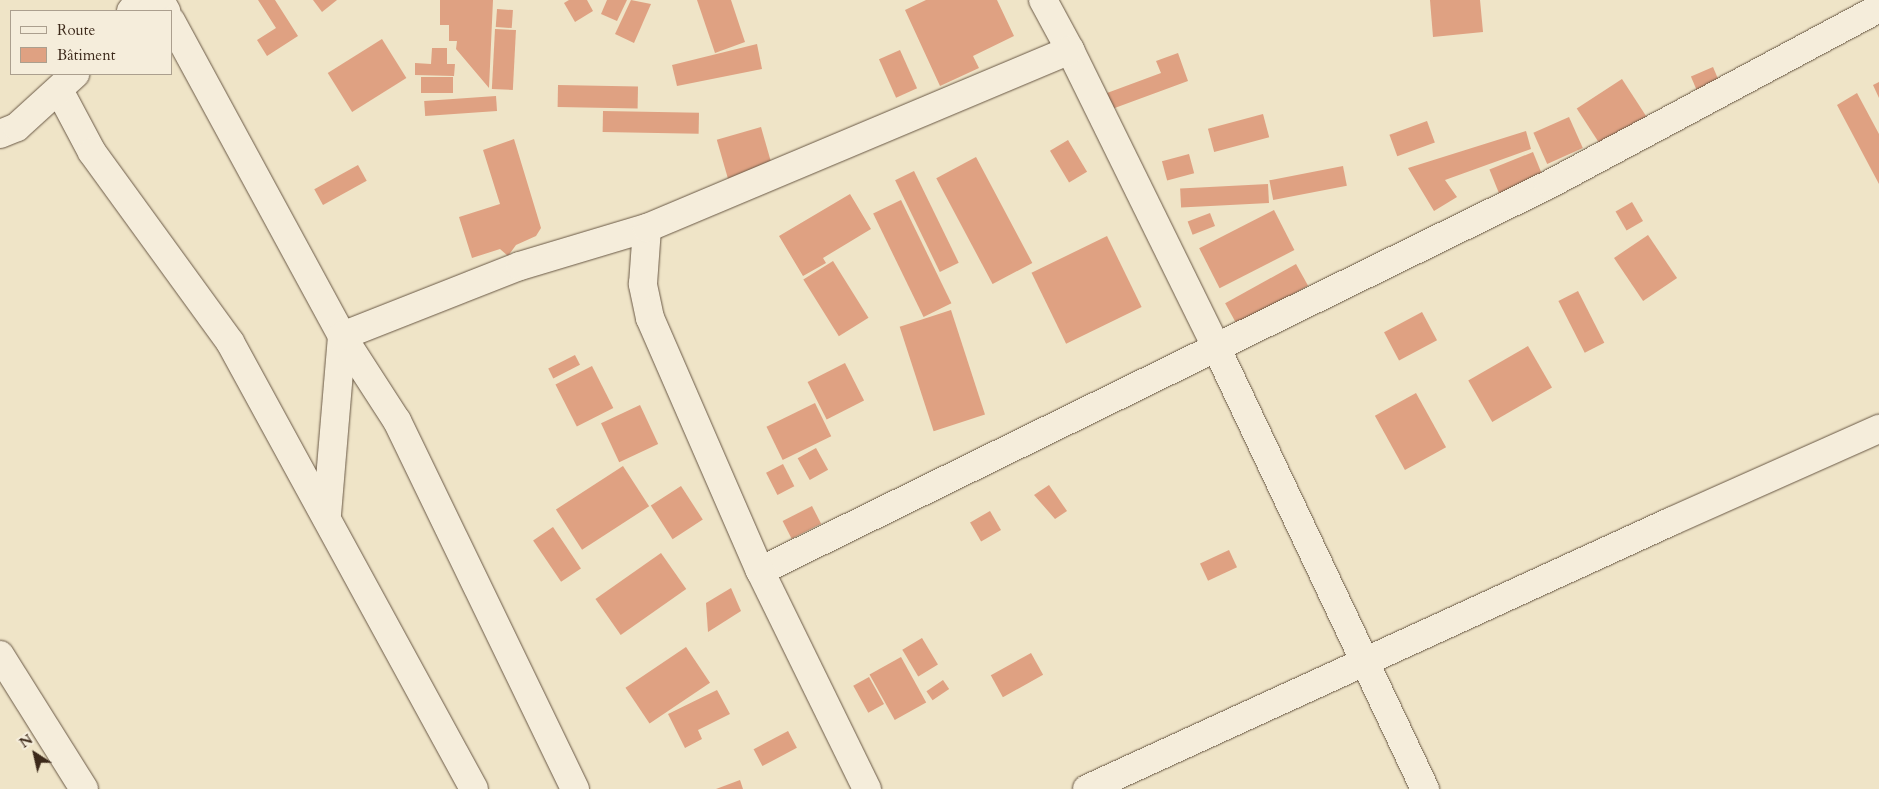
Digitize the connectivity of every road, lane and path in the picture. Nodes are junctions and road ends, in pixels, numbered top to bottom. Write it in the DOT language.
graph roads {
  1 [pos="140,0"];
  2 [pos="1042,0"];
  3 [pos="1879,8"];
  4 [pos="132,10"];
  5 [pos="172,23"];
  6 [pos="1070,50"];
  7 [pos="67,82"];
  8 [pos="0,134"];
  9 [pos="647,228"];
  10 [pos="342,336"];
  11 [pos="1216,349"];
  12 [pos="1879,430"];
  13 [pos="327,516"];
  14 [pos="760,571"];
  15 [pos="0,655"];
  16 [pos="1366,660"];
  17 [pos="84,789"];
  18 [pos="474,789"];
  19 [pos="575,789"];
  20 [pos="867,789"];
  21 [pos="1087,789"];
  22 [pos="1425,789"];
  1 -- 4 [label="street"];
  2 -- 6 [label="street"];
  3 -- 11 [label="street"];
  5 -- 10 [label="street"];
  6 -- 9 [label="street"];
  6 -- 11 [label="street"];
  7 -- 8 [label="street"];
  7 -- 13 [label="street"];
  9 -- 10 [label="street"];
  9 -- 14 [label="street"];
  10 -- 13 [label="street"];
  10 -- 19 [label="street"];
  11 -- 14 [label="street"];
  11 -- 16 [label="street"];
  12 -- 16 [label="street"];
  13 -- 18 [label="street"];
  14 -- 20 [label="street"];
  15 -- 17 [label="street"];
  16 -- 21 [label="street"];
  16 -- 22 [label="street"];
}
